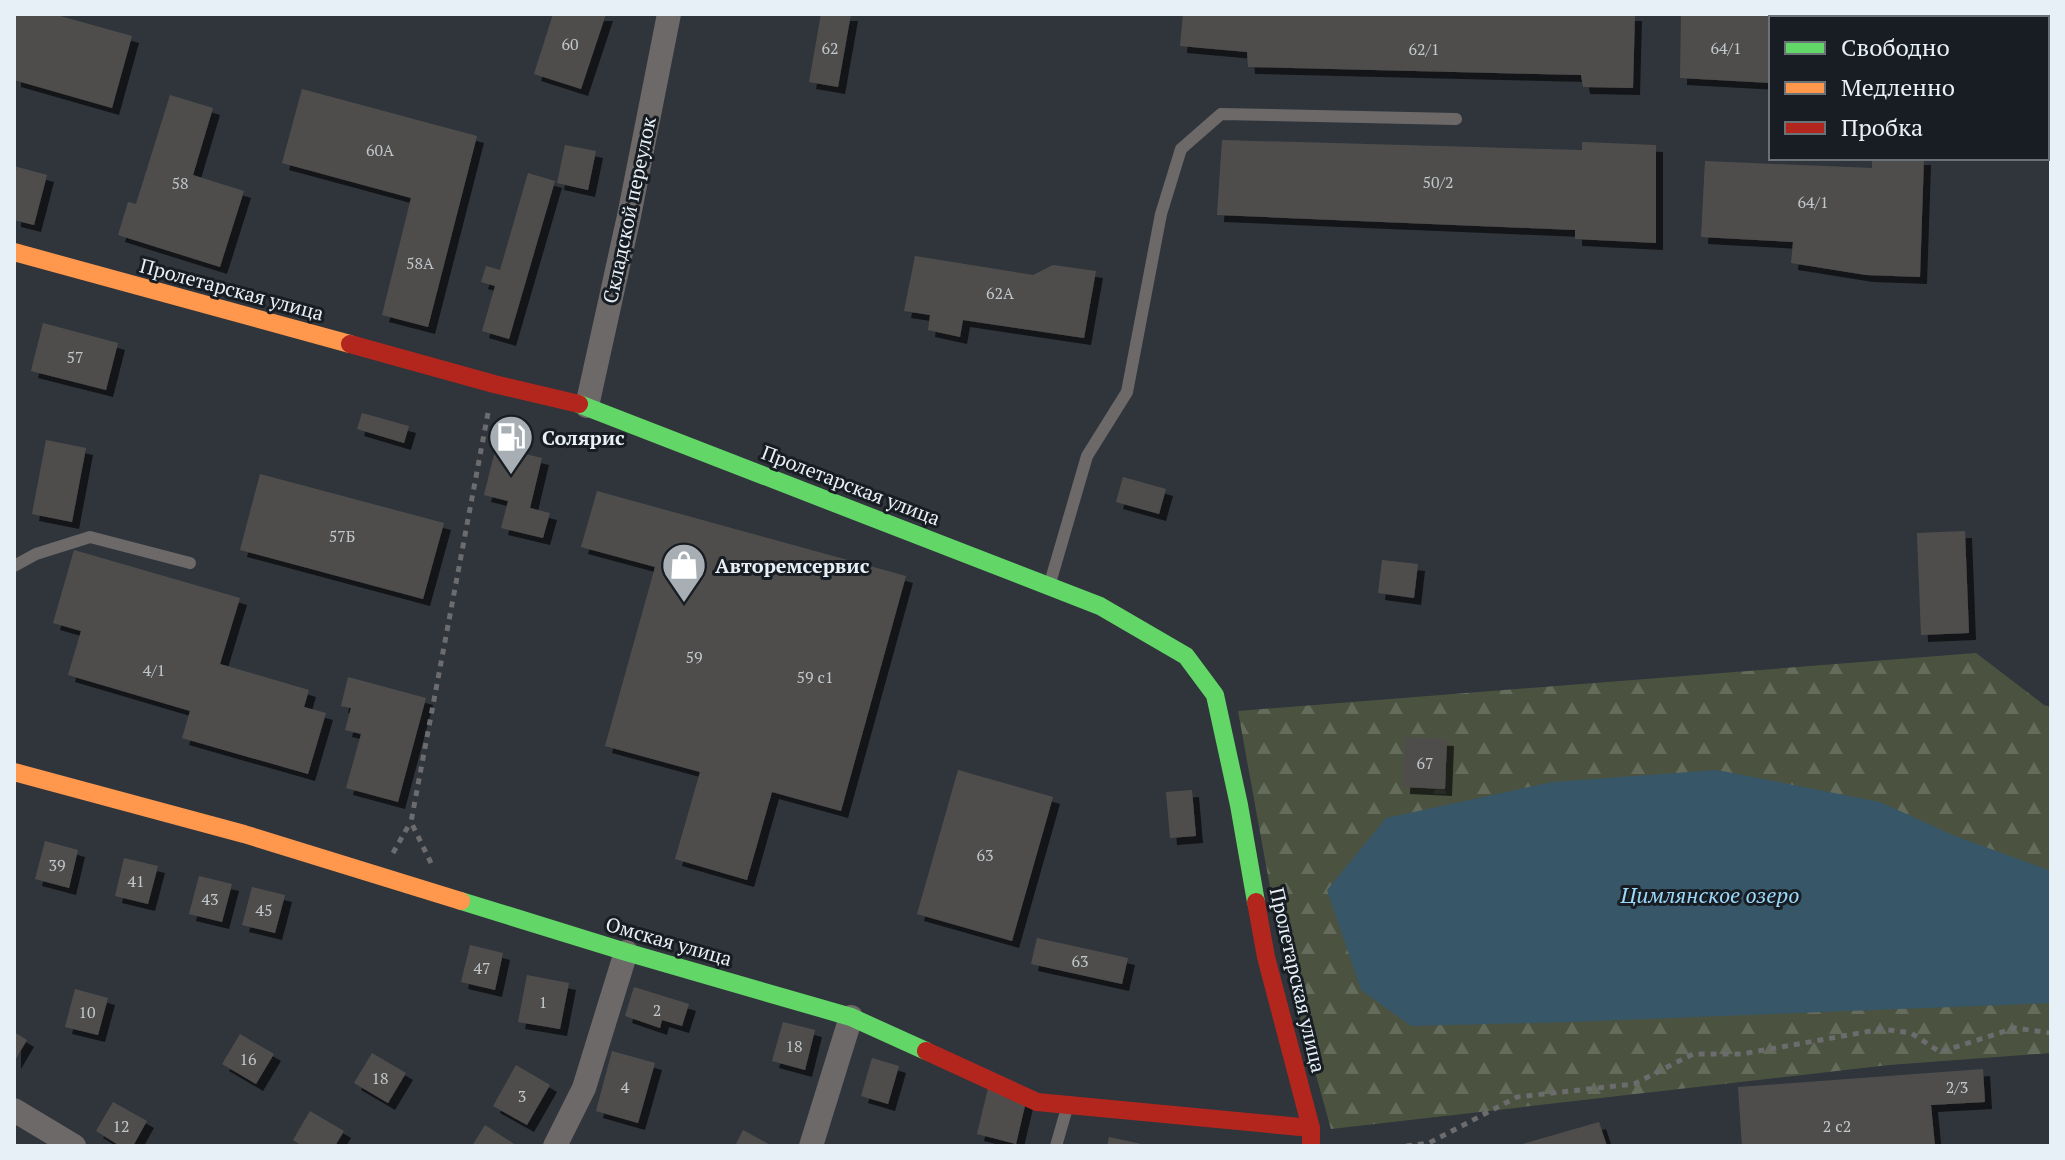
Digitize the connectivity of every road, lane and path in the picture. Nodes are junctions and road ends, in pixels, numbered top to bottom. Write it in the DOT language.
graph roads {
  1 [pos="669,14"];
  2 [pos="1456,119"];
  3 [pos="14,252"];
  4 [pos="494,384"];
  5 [pos="587,406"];
  6 [pos="190,563"];
  7 [pos="14,566"];
  8 [pos="1049,586"];
  9 [pos="14,772"];
  10 [pos="448,897"];
  11 [pos="626,952"];
  12 [pos="851,1017"];
  13 [pos="2051,1033"];
  14 [pos="1067,1104"];
  15 [pos="14,1110"];
  16 [pos="1311,1137"];
  17 [pos="74,1146"];
  18 [pos="555,1146"];
  19 [pos="811,1146"];
  20 [pos="1056,1146"];
  21 [pos="1406,1146"];
  1 -- 5 [label="street, Складской переулок"];
  2 -- 8 [label="lane"];
  3 -- 4 [label="street, Пролетарская улица"];
  4 -- 5 [label="street, Пролетарская улица"];
  4 -- 10 [label="path"];
  5 -- 8 [label="street, Пролетарская улица"];
  6 -- 7 [label="lane"];
  8 -- 16 [label="street, Пролетарская улица"];
  9 -- 10 [label="street, Омская улица"];
  10 -- 11 [label="street, Омская улица"];
  11 -- 12 [label="street, Омская улица"];
  11 -- 18 [label="street"];
  12 -- 14 [label="street, Омская улица"];
  12 -- 19 [label="street"];
  13 -- 21 [label="path"];
  14 -- 16 [label="street, Омская улица"];
  14 -- 20 [label="lane"];
  15 -- 17 [label="street"];
}
